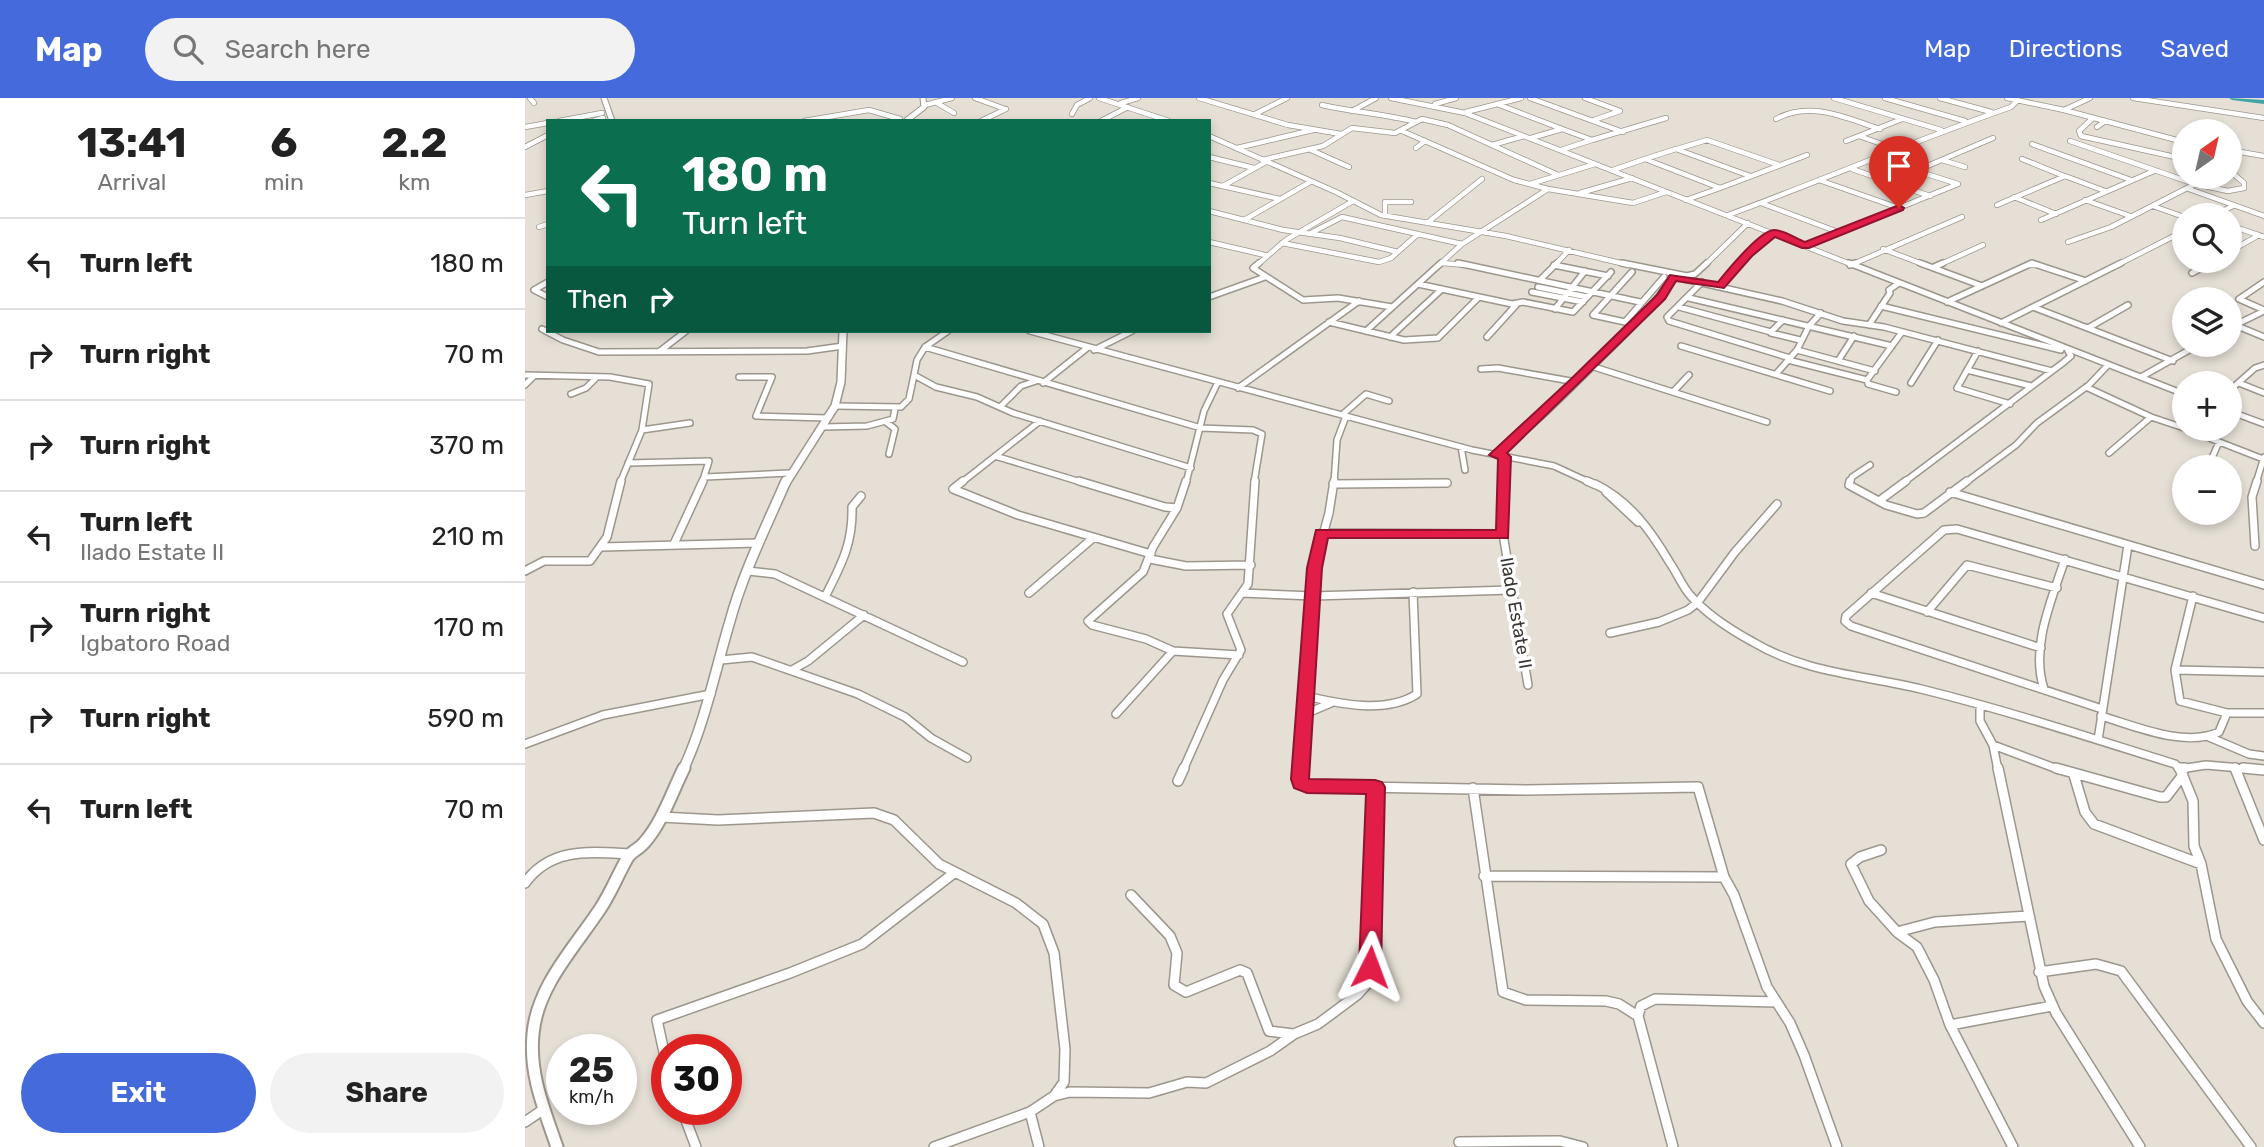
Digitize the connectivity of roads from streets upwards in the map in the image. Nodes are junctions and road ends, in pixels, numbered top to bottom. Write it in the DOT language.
graph roads {
  1 [pos="530,98"];
  2 [pos="598,98"];
  3 [pos="604,98"];
  4 [pos="921,98"];
  5 [pos="952,98"];
  6 [pos="975,98"];
  7 [pos="1090,98"];
  8 [pos="1099,98"];
  9 [pos="1138,98"];
  10 [pos="1199,98"];
  11 [pos="1287,98"];
  12 [pos="1375,98"];
  13 [pos="1391,98"];
  14 [pos="1456,98"];
  15 [pos="1521,98"];
  16 [pos="1530,98"];
  17 [pos="1585,98"];
  18 [pos="1834,98"];
  19 [pos="1885,98"];
  20 [pos="1940,98"];
  21 [pos="2007,98"];
  22 [pos="2091,98"];
  23 [pos="2133,98"];
  24 [pos="2018,100"];
  25 [pos="534,103"];
  26 [pos="936,103"];
  27 [pos="1117,104"];
  28 [pos="1497,104"];
  29 [pos="925,105"];
  30 [pos="1322,105"];
  31 [pos="1431,105"];
  32 [pos="1129,107"];
  33 [pos="1441,107"];
  34 [pos="2064,110"];
  35 [pos="1352,111"];
  36 [pos="1992,112"];
  37 [pos="954,113"];
  38 [pos="1465,113"];
  39 [pos="1072,114"];
  40 [pos="1255,114"];
  41 [pos="603,117"];
  42 [pos="1666,118"];
  43 [pos="2093,118"];
  44 [pos="2264,118"];
  45 [pos="581,119"];
  46 [pos="610,119"];
  47 [pos="816,119"];
  48 [pos="897,119"];
  49 [pos="902,119"];
  50 [pos="903,119"];
  51 [pos="985,119"];
  52 [pos="1105,119"];
  53 [pos="1163,119"];
  54 [pos="1422,119"];
  55 [pos="1902,119"];
  56 [pos="1594,120"];
  57 [pos="1776,120"];
  58 [pos="2105,121"];
  59 [pos="1416,122"];
  60 [pos="1966,122"];
  61 [pos="546,123"];
  62 [pos="2097,127"];
  63 [pos="525,128"];
  64 [pos="1562,128"];
  65 [pos="1880,128"];
  66 [pos="1313,130"];
  67 [pos="1402,131"];
  68 [pos="1942,131"];
  69 [pos="1623,132"];
  70 [pos="1341,134"];
  71 [pos="546,135"];
  72 [pos="1859,136"];
  73 [pos="1211,137"];
  74 [pos="1527,137"];
  75 [pos="1993,138"];
  76 [pos="2172,139"];
  77 [pos="1592,140"];
  78 [pos="1425,141"];
  79 [pos="1846,141"];
  80 [pos="2070,141"];
  81 [pos="2032,144"];
  82 [pos="1492,146"];
  83 [pos="525,147"];
  84 [pos="1236,148"];
  85 [pos="1416,148"];
  86 [pos="1310,149"];
  87 [pos="1676,149"];
  88 [pos="1897,149"];
  89 [pos="1561,150"];
  90 [pos="2242,152"];
  91 [pos="2159,154"];
  92 [pos="1807,155"];
  93 [pos="2264,156"];
  94 [pos="2152,157"];
  95 [pos="2172,157"];
  96 [pos="1211,158"];
  97 [pos="1875,158"];
  98 [pos="1645,159"];
  99 [pos="1941,159"];
  100 [pos="2022,159"];
  101 [pos="2145,160"];
  102 [pos="1264,161"];
  103 [pos="1595,164"];
  104 [pos="2139,164"];
  105 [pos="1779,165"];
  106 [pos="1349,167"];
  107 [pos="1965,167"];
  108 [pos="1254,168"];
  109 [pos="1851,169"];
  110 [pos="1612,170"];
  111 [pos="1918,170"];
  112 [pos="2154,170"];
  113 [pos="1558,175"];
  114 [pos="1750,176"];
  115 [pos="2065,176"];
  116 [pos="2172,176"];
  117 [pos="1632,178"];
  118 [pos="1482,179"];
  119 [pos="1819,179"];
  120 [pos="2131,180"];
  121 [pos="1310,182"];
  122 [pos="1211,183"];
  123 [pos="1530,184"];
  124 [pos="1223,186"];
  125 [pos="1720,188"];
  126 [pos="2189,189"];
  127 [pos="2222,189"];
  128 [pos="2240,189"];
  129 [pos="1548,190"];
  130 [pos="546,191"];
  131 [pos="2105,191"];
  132 [pos="1666,192"];
  133 [pos="1576,194"];
  134 [pos="525,195"];
  135 [pos="1931,196"];
  136 [pos="2014,197"];
  137 [pos="1280,199"];
  138 [pos="1686,200"];
  139 [pos="2085,200"];
  140 [pos="1353,201"];
  141 [pos="1411,202"];
  142 [pos="1760,202"];
  143 [pos="2225,203"];
  144 [pos="1997,205"];
  145 [pos="2153,206"];
  146 [pos="1899,208"];
  147 [pos="2242,209"];
  148 [pos="1211,212"];
  149 [pos="2172,213"];
  150 [pos="2056,214"];
  151 [pos="1385,216"];
  152 [pos="1727,216"];
  153 [pos="2131,216"];
  154 [pos="2264,216"];
  155 [pos="1962,217"];
  156 [pos="1244,220"];
  157 [pos="2041,220"];
  158 [pos="1427,223"];
  159 [pos="1748,223"];
  160 [pos="546,224"];
  161 [pos="539,227"];
  162 [pos="2242,229"];
  163 [pos="1479,231"];
  164 [pos="1838,232"];
  165 [pos="1297,233"];
  166 [pos="1774,233"];
  167 [pos="1309,234"];
  168 [pos="1418,234"];
  169 [pos="2262,236"];
  170 [pos="2172,237"];
  171 [pos="1211,242"];
  172 [pos="2068,242"];
  173 [pos="1282,243"];
  174 [pos="1462,244"];
  175 [pos="1983,245"];
  176 [pos="1805,246"];
  177 [pos="2242,246"];
  178 [pos="1883,249"];
  179 [pos="1569,250"];
  180 [pos="1398,252"];
  181 [pos="1265,255"];
  182 [pos="1448,257"];
  183 [pos="1454,262"];
  184 [pos="1441,263"];
  185 [pos="1554,265"];
  186 [pos="1850,265"];
  187 [pos="1934,267"];
  188 [pos="1585,271"];
  189 [pos="1632,272"];
  190 [pos="1265,276"];
  191 [pos="1674,276"];
  192 [pos="1664,277"];
  193 [pos="2086,281"];
  194 [pos="1702,282"];
  195 [pos="2264,282"];
  196 [pos="546,283"];
  197 [pos="1539,283"];
  198 [pos="1899,283"];
  199 [pos="1418,284"];
  200 [pos="1720,286"];
  201 [pos="1982,286"];
  202 [pos="1572,287"];
  203 [pos="1442,289"];
  204 [pos="1532,292"];
  205 [pos="1593,292"];
  206 [pos="1565,295"];
  207 [pos="1610,295"];
  208 [pos="546,296"];
  209 [pos="1211,296"];
  210 [pos="1478,298"];
  211 [pos="1689,298"];
  212 [pos="1585,300"];
  213 [pos="1359,301"];
  214 [pos="1640,302"];
  215 [pos="1946,302"];
  216 [pos="1520,303"];
  217 [pos="2128,305"];
  218 [pos="1881,306"];
  219 [pos="1392,307"];
  220 [pos="1678,307"];
  221 [pos="2033,307"];
  222 [pos="1555,309"];
  223 [pos="1733,309"];
  224 [pos="2264,311"];
  225 [pos="1821,313"];
  226 [pos="1724,320"];
  227 [pos="1783,320"];
  228 [pos="2242,321"];
  229 [pos="1329,322"];
  230 [pos="2001,323"];
  231 [pos="1869,325"];
  232 [pos="1809,326"];
  233 [pos="2088,328"];
  234 [pos="542,329"];
  235 [pos="2242,329"];
  236 [pos="546,331"];
  237 [pos="1366,331"];
  238 [pos="1902,331"];
  239 [pos="1770,332"];
  240 [pos="550,333"];
  241 [pos="684,333"];
  242 [pos="843,333"];
  243 [pos="945,333"];
  244 [pos="1042,333"];
  245 [pos="1120,333"];
  246 [pos="1854,336"];
  247 [pos="1390,337"];
  248 [pos="1487,337"];
  249 [pos="2264,337"];
  250 [pos="1800,340"];
  251 [pos="1938,340"];
  252 [pos="1681,345"];
  253 [pos="843,346"];
  254 [pos="1892,346"];
  255 [pos="925,347"];
  256 [pos="1090,349"];
  257 [pos="1797,350"];
  258 [pos="660,351"];
  259 [pos="1978,351"];
  260 [pos="2069,351"];
  261 [pos="2179,357"];
  262 [pos="1789,359"];
  263 [pos="1838,361"];
  264 [pos="2173,361"];
  265 [pos="2108,365"];
  266 [pos="1591,366"];
  267 [pos="2263,367"];
  268 [pos="1481,369"];
  269 [pos="1967,370"];
  270 [pos="2052,370"];
  271 [pos="1875,371"];
  272 [pos="1776,374"];
  273 [pos="1689,375"];
  274 [pos="525,376"];
  275 [pos="534,376"];
  276 [pos="914,376"];
  277 [pos="597,377"];
  278 [pos="739,377"];
  279 [pos="2141,377"];
  280 [pos="1867,380"];
  281 [pos="924,381"];
  282 [pos="2242,381"];
  283 [pos="1040,382"];
  284 [pos="1218,382"];
  285 [pos="1576,382"];
  286 [pos="1911,383"];
  287 [pos="2242,384"];
  288 [pos="525,385"];
  289 [pos="2031,386"];
  290 [pos="2085,387"];
  291 [pos="1238,388"];
  292 [pos="2172,389"];
  293 [pos="909,391"];
  294 [pos="1829,391"];
  295 [pos="1673,392"];
  296 [pos="1896,392"];
  297 [pos="2264,393"];
  298 [pos="571,394"];
  299 [pos="1389,401"];
  300 [pos="2010,404"];
  301 [pos="1000,406"];
  302 [pos="835,407"];
  303 [pos="895,409"];
  304 [pos="1344,416"];
  305 [pos="2151,416"];
  306 [pos="2242,416"];
  307 [pos="1040,421"];
  308 [pos="690,422"];
  309 [pos="886,422"];
  310 [pos="1767,422"];
  311 [pos="825,423"];
  312 [pos="2172,423"];
  313 [pos="2264,424"];
  314 [pos="1201,428"];
  315 [pos="642,429"];
  316 [pos="2219,442"];
  317 [pos="1461,447"];
  318 [pos="2109,453"];
  319 [pos="889,454"];
  320 [pos="1495,455"];
  321 [pos="2213,455"];
  322 [pos="995,456"];
  323 [pos="1504,457"];
  324 [pos="2263,458"];
  325 [pos="628,463"];
  326 [pos="1870,465"];
  327 [pos="1191,468"];
  328 [pos="1465,470"];
  329 [pos="790,473"];
  330 [pos="705,477"];
  331 [pos="1447,483"];
  332 [pos="1333,484"];
  333 [pos="1950,492"];
  334 [pos="861,496"];
  335 [pos="1879,501"];
  336 [pos="1777,505"];
  337 [pos="1177,508"];
  338 [pos="1321,533"];
  339 [pos="1503,534"];
  340 [pos="1093,538"];
  341 [pos="758,543"];
  342 [pos="674,544"];
  343 [pos="2129,545"];
  344 [pos="2255,546"];
  345 [pos="602,547"];
  346 [pos="1151,557"];
  347 [pos="2065,559"];
  348 [pos="1251,565"];
  349 [pos="525,570"];
  350 [pos="748,571"];
  351 [pos="2124,575"];
  352 [pos="2264,585"];
  353 [pos="2056,588"];
  354 [pos="1511,590"];
  355 [pos="1413,592"];
  356 [pos="1029,593"];
  357 [pos="1242,593"];
  358 [pos="1871,593"];
  359 [pos="1313,596"];
  360 [pos="2193,596"];
  361 [pos="825,597"];
  362 [pos="1698,602"];
  363 [pos="1927,612"];
  364 [pos="864,615"];
  365 [pos="2264,618"];
  366 [pos="1610,633"];
  367 [pos="2041,648"];
  368 [pos="1173,651"];
  369 [pos="1239,654"];
  370 [pos="721,660"];
  371 [pos="963,662"];
  372 [pos="792,670"];
  373 [pos="2175,670"];
  374 [pos="2264,673"];
  375 [pos="1528,685"];
  376 [pos="2044,690"];
  377 [pos="711,694"];
  378 [pos="1306,696"];
  379 [pos="1331,703"];
  380 [pos="1980,706"];
  381 [pos="2102,712"];
  382 [pos="2227,713"];
  383 [pos="2264,713"];
  384 [pos="1116,714"];
  385 [pos="1305,714"];
  386 [pos="2209,737"];
  387 [pos="2098,740"];
  388 [pos="525,744"];
  389 [pos="1993,746"];
  390 [pos="2264,756"];
  391 [pos="967,758"];
  392 [pos="2235,766"];
  393 [pos="2264,770"];
  394 [pos="2181,772"];
  395 [pos="2074,775"];
  396 [pos="1178,780"];
  397 [pos="1375,787"];
  398 [pos="1473,788"];
  399 [pos="660,817"];
  400 [pos="2264,840"];
  401 [pos="1881,850"];
  402 [pos="630,854"];
  403 [pos="2201,864"];
  404 [pos="954,873"];
  405 [pos="1484,876"];
  406 [pos="1724,877"];
  407 [pos="525,883"];
  408 [pos="1131,895"];
  409 [pos="2028,916"];
  410 [pos="1897,932"];
  411 [pos="2039,972"];
  412 [pos="1776,1002"];
  413 [pos="2052,1006"];
  414 [pos="1638,1016"];
  415 [pos="2264,1023"];
  416 [pos="1950,1025"];
  417 [pos="660,1034"];
  418 [pos="1294,1034"];
  419 [pos="1054,1096"];
  420 [pos="544,1110"];
  421 [pos="1030,1112"];
  422 [pos="525,1122"];
  423 [pos="688,1125"];
  424 [pos="1459,1142"];
  425 [pos="557,1147"];
  426 [pos="696,1147"];
  427 [pos="934,1147"];
  428 [pos="1039,1147"];
  429 [pos="1583,1147"];
  430 [pos="1673,1147"];
  431 [pos="1837,1147"];
  432 [pos="2013,1147"];
  433 [pos="2140,1147"];
  434 [pos="2251,1147"];
  1 -- 25 [label="street"];
  2 -- 41 [label="street"];
  3 -- 46 [label="street"];
  4 -- 29 [label="street"];
  4 -- 49 [label="street"];
  5 -- 26 [label="street"];
  6 -- 51 [label="street"];
  7 -- 39 [label="street"];
  8 -- 27 [label="street"];
  9 -- 27 [label="street"];
  10 -- 40 [label="street"];
  11 -- 40 [label="street"];
  12 -- 35 [label="street"];
  13 -- 31 [label="street"];
  14 -- 31 [label="street"];
  15 -- 28 [label="street"];
  16 -- 56 [label="street"];
  17 -- 56 [label="street"];
  18 -- 55 [label="street"];
  19 -- 60 [label="street"];
  20 -- 36 [label="street"];
  21 -- 24 [label="street"];
  22 -- 34 [label="street"];
  23 -- 44 [label="street"];
  24 -- 34 [label="street"];
  24 -- 36 [label="street"];
  26 -- 29 [label="street"];
  26 -- 37 [label="street"];
  27 -- 32 [label="street"];
  28 -- 38 [label="street"];
  28 -- 64 [label="street"];
  29 -- 50 [label="street"];
  30 -- 35 [label="street"];
  31 -- 33 [label="street"];
  32 -- 52 [label="street"];
  32 -- 53 [label="street"];
  33 -- 38 [label="street"];
  33 -- 54 [label="street"];
  34 -- 43 [label="street"];
  35 -- 59 [label="street"];
  36 -- 60 [label="street"];
  38 -- 74 [label="street"];
  40 -- 66 [label="street"];
  41 -- 45 [label="street"];
  42 -- 69 [label="street"];
  43 -- 58 [label="street"];
  43 -- 91 [label="street"];
  47 -- 48 [label="street"];
  54 -- 59 [label="street"];
  54 -- 82 [label="street"];
  55 -- 65 [label="street"];
  55 -- 68 [label="street"];
  56 -- 69 [label="street"];
  57 -- 65 [label="street"];
  58 -- 62 [label="street"];
  58 -- 76 [label="street"];
  59 -- 67 [label="street"];
  60 -- 68 [label="street"];
  61 -- 63 [label="street"];
  64 -- 74 [label="street"];
  64 -- 77 [label="street"];
  65 -- 72 [label="street"];
  66 -- 70 [label="street"];
  66 -- 84 [label="street"];
  67 -- 70 [label="street"];
  67 -- 78 [label="street"];
  68 -- 88 [label="street"];
  69 -- 77 [label="street"];
  70 -- 86 [label="street"];
  71 -- 83 [label="street"];
  72 -- 79 [label="street"];
  72 -- 88 [label="street"];
  73 -- 84 [label="street"];
  74 -- 82 [label="street"];
  74 -- 89 [label="street"];
  75 -- 99 [label="street"];
  77 -- 89 [label="street"];
  78 -- 85 [label="street"];
  78 -- 123 [label="street"];
  80 -- 104 [label="street"];
  81 -- 120 [label="street"];
  82 -- 113 [label="street"];
  84 -- 102 [label="street"];
  86 -- 102 [label="street"];
  86 -- 106 [label="street"];
  87 -- 98 [label="street"];
  87 -- 105 [label="street"];
  87 -- 114 [label="street"];
  88 -- 97 [label="street"];
  89 -- 103 [label="street"];
  90 -- 93 [label="street"];
  91 -- 94 [label="street"];
  91 -- 95 [label="street"];
  92 -- 105 [label="street"];
  96 -- 108 [label="street"];
  97 -- 109 [label="street"];
  97 -- 111 [label="street"];
  98 -- 110 [label="street"];
  98 -- 125 [label="street"];
  99 -- 107 [label="street"];
  99 -- 111 [label="street"];
  100 -- 115 [label="street"];
  101 -- 104 [label="street"];
  102 -- 108 [label="street"];
  102 -- 121 [label="street"];
  103 -- 110 [label="street"];
  103 -- 113 [label="street"];
  104 -- 112 [label="street"];
  105 -- 114 [label="street"];
  108 -- 124 [label="street"];
  109 -- 119 [label="street"];
  109 -- 135 [label="street"];
  110 -- 117 [label="street"];
  111 -- 135 [label="street"];
  112 -- 116 [label="street"];
  112 -- 120 [label="street"];
  113 -- 123 [label="street"];
  114 -- 125 [label="street"];
  115 -- 131 [label="street"];
  115 -- 136 [label="street"];
  117 -- 132 [label="street"];
  117 -- 133 [label="street"];
  118 -- 158 [label="street"];
  119 -- 142 [label="street"];
  119 -- 146 [label="street"];
  120 -- 131 [label="street"];
  121 -- 137 [label="street"];
  121 -- 140 [label="street"];
  122 -- 124 [label="street"];
  123 -- 129 [label="street"];
  124 -- 137 [label="street"];
  125 -- 138 [label="street"];
  126 -- 143 [label="street"];
  126 -- 145 [label="street"];
  127 -- 128 [label="street"];
  129 -- 133 [label="street"];
  129 -- 163 [label="street"];
  130 -- 134 [label="street"];
  131 -- 139 [label="street"];
  132 -- 133 [label="street"];
  132 -- 138 [label="street"];
  135 -- 146 [label="street"];
  136 -- 144 [label="street"];
  136 -- 150 [label="street"];
  137 -- 156 [label="street"];
  138 -- 152 [label="street"];
  139 -- 150 [label="street"];
  139 -- 153 [label="street"];
  140 -- 151 [label="street"];
  140 -- 165 [label="street"];
  141 -- 151 [label="street"];
  142 -- 152 [label="street"];
  142 -- 164 [label="street"];
  145 -- 149 [label="street"];
  145 -- 153 [label="street"];
  146 -- 164 [label="street"];
  147 -- 154 [label="street"];
  148 -- 156 [label="street"];
  150 -- 157 [label="street"];
  151 -- 158 [label="street"];
  152 -- 159 [label="street"];
  153 -- 172 [label="street"];
  155 -- 178 [label="street"];
  156 -- 165 [label="street"];
  158 -- 163 [label="street"];
  159 -- 166 [label="street"];
  159 -- 191 [label="street"];
  160 -- 161 [label="street"];
  162 -- 169 [label="street"];
  163 -- 174 [label="street"];
  163 -- 179 [label="street"];
  164 -- 176 [label="street"];
  165 -- 167 [label="street"];
  165 -- 173 [label="street"];
  166 -- 176 [label="street"];
  166 -- 200 [label="street"];
  167 -- 168 [label="street"];
  167 -- 180 [label="street"];
  168 -- 174 [label="street"];
  168 -- 180 [label="street"];
  169 -- 177 [label="street"];
  170 -- 193 [label="street"];
  171 -- 181 [label="street"];
  173 -- 180 [label="street"];
  173 -- 181 [label="street"];
  174 -- 182 [label="street"];
  175 -- 187 [label="street"];
  176 -- 186 [label="street"];
  178 -- 186 [label="street"];
  178 -- 187 [label="street"];
  179 -- 185 [label="street"];
  179 -- 191 [label="street"];
  181 -- 190 [label="street"];
  182 -- 183 [label="street"];
  182 -- 184 [label="street"];
  183 -- 184 [label="street"];
  183 -- 197 [label="street"];
  184 -- 199 [label="street"];
  185 -- 188 [label="street"];
  185 -- 197 [label="street"];
  186 -- 198 [label="street"];
  187 -- 201 [label="street"];
  188 -- 202 [label="street"];
  188 -- 205 [label="street"];
  189 -- 207 [label="street"];
  190 -- 209 [label="street"];
  190 -- 213 [label="street"];
  191 -- 194 [label="street"];
  191 -- 266 [label="street"];
  192 -- 214 [label="street"];
  193 -- 201 [label="street"];
  193 -- 221 [label="street"];
  194 -- 200 [label="street"];
  194 -- 211 [label="street"];
  195 -- 224 [label="street"];
  196 -- 208 [label="street"];
  197 -- 202 [label="street"];
  197 -- 204 [label="street"];
  197 -- 206 [label="street"];
  198 -- 215 [label="street"];
  198 -- 218 [label="street"];
  199 -- 203 [label="street"];
  199 -- 219 [label="street"];
  200 -- 225 [label="street"];
  201 -- 215 [label="street"];
  202 -- 205 [label="street"];
  202 -- 206 [label="street"];
  203 -- 210 [label="street"];
  203 -- 247 [label="street"];
  204 -- 206 [label="street"];
  204 -- 216 [label="street"];
  205 -- 207 [label="street"];
  205 -- 212 [label="street"];
  206 -- 212 [label="street"];
  206 -- 222 [label="street"];
  207 -- 214 [label="street"];
  207 -- 214 [label="street"];
  210 -- 216 [label="street"];
  210 -- 247 [label="street"];
  211 -- 220 [label="street"];
  211 -- 223 [label="street"];
  212 -- 222 [label="street"];
  213 -- 219 [label="street"];
  213 -- 229 [label="street"];
  215 -- 230 [label="street"];
  216 -- 222 [label="street"];
  216 -- 248 [label="street"];
  217 -- 233 [label="street"];
  218 -- 231 [label="street"];
  218 -- 260 [label="street"];
  219 -- 237 [label="street"];
  220 -- 226 [label="street"];
  220 -- 262 [label="street"];
  221 -- 230 [label="street"];
  221 -- 233 [label="street"];
  223 -- 226 [label="street"];
  223 -- 227 [label="street"];
  224 -- 228 [label="street"];
  225 -- 231 [label="street"];
  225 -- 232 [label="street"];
  226 -- 239 [label="street"];
  227 -- 232 [label="street"];
  227 -- 239 [label="street"];
  229 -- 237 [label="street"];
  229 -- 291 [label="street"];
  230 -- 260 [label="street"];
  231 -- 238 [label="street"];
  232 -- 246 [label="street"];
  232 -- 250 [label="street"];
  233 -- 264 [label="street"];
  234 -- 236 [label="street"];
  235 -- 249 [label="street"];
  237 -- 247 [label="street"];
  238 -- 251 [label="street"];
  238 -- 254 [label="street"];
  239 -- 250 [label="street"];
  240 -- 258 [label="street"];
  241 -- 258 [label="street"];
  242 -- 253 [label="street"];
  243 -- 255 [label="street"];
  244 -- 256 [label="street"];
  245 -- 256 [label="street"];
  246 -- 254 [label="street"];
  246 -- 263 [label="street"];
  250 -- 257 [label="street"];
  251 -- 259 [label="street"];
  251 -- 286 [label="street"];
  252 -- 272 [label="street"];
  253 -- 258 [label="street"];
  253 -- 302 [label="street"];
  254 -- 271 [label="street"];
  255 -- 276 [label="street"];
  255 -- 283 [label="street"];
  256 -- 283 [label="street"];
  256 -- 284 [label="street"];
  257 -- 262 [label="street"];
  257 -- 263 [label="street"];
  259 -- 269 [label="street"];
  259 -- 270 [label="street"];
  260 -- 265 [label="street"];
  260 -- 270 [label="street"];
  261 -- 264 [label="street"];
  262 -- 272 [label="street"];
  262 -- 280 [label="street"];
  263 -- 271 [label="street"];
  264 -- 279 [label="street"];
  265 -- 279 [label="street"];
  265 -- 290 [label="street"];
  266 -- 285 [label="street"];
  266 -- 295 [label="street"];
  267 -- 282 [label="street"];
  268 -- 285 [label="street"];
  269 -- 289 [label="street"];
  269 -- 300 [label="street"];
  270 -- 289 [label="street"];
  271 -- 280 [label="street"];
  272 -- 294 [label="street"];
  273 -- 295 [label="street"];
  274 -- 275 [label="street"];
  275 -- 277 [label="street"];
  275 -- 288 [label="street"];
  276 -- 281 [label="street"];
  276 -- 293 [label="street"];
  277 -- 298 [label="street"];
  277 -- 315 [label="street"];
  278 -- 311 [label="street"];
  279 -- 292 [label="street"];
  280 -- 296 [label="street"];
  281 -- 293 [label="street"];
  281 -- 301 [label="street"];
  283 -- 301 [label="street"];
  283 -- 314 [label="street"];
  284 -- 291 [label="street"];
  284 -- 314 [label="street"];
  285 -- 320 [label="street"];
  287 -- 297 [label="street"];
  289 -- 300 [label="street"];
  290 -- 305 [label="street"];
  290 -- 333 [label="street"];
  291 -- 304 [label="street"];
  293 -- 303 [label="street"];
  295 -- 310 [label="street"];
  299 -- 304 [label="street"];
  300 -- 335 [label="street"];
  301 -- 307 [label="street"];
  302 -- 303 [label="street"];
  302 -- 311 [label="street"];
  303 -- 309 [label="street"];
  304 -- 317 [label="street"];
  304 -- 332 [label="street"];
  305 -- 312 [label="street"];
  305 -- 318 [label="street"];
  306 -- 313 [label="street"];
  307 -- 322 [label="street"];
  307 -- 327 [label="street"];
  308 -- 315 [label="street"];
  309 -- 311 [label="street"];
  309 -- 319 [label="street"];
  311 -- 329 [label="street"];
  314 -- 327 [label="street"];
  314 -- 348 [label="street"];
  315 -- 325 [label="street"];
  316 -- 321 [label="street"];
  316 -- 324 [label="street"];
  317 -- 320 [label="street"];
  317 -- 328 [label="street"];
  320 -- 323 [label="street"];
  322 -- 337 [label="street"];
  322 -- 340 [label="street"];
  323 -- 339 [label="street, Ilado Estate II"];
  323 -- 362 [label="street"];
  324 -- 344 [label="street"];
  325 -- 330 [label="street"];
  325 -- 345 [label="street"];
  326 -- 335 [label="street"];
  327 -- 337 [label="street"];
  329 -- 330 [label="street"];
  329 -- 341 [label="street"];
  330 -- 342 [label="street"];
  331 -- 332 [label="street"];
  332 -- 338 [label="street"];
  333 -- 335 [label="street"];
  333 -- 343 [label="street"];
  334 -- 361 [label="street"];
  336 -- 362 [label="street"];
  337 -- 346 [label="street"];
  338 -- 339 [label="street"];
  338 -- 359 [label="street"];
  339 -- 354 [label="street, Ilado Estate II"];
  340 -- 346 [label="street"];
  340 -- 356 [label="street"];
  341 -- 342 [label="street"];
  341 -- 350 [label="street"];
  342 -- 345 [label="street"];
  343 -- 351 [label="street"];
  343 -- 352 [label="street"];
  345 -- 349 [label="street"];
  346 -- 348 [label="street"];
  346 -- 368 [label="street"];
  347 -- 351 [label="street"];
  347 -- 353 [label="street"];
  347 -- 358 [label="street"];
  348 -- 357 [label="street"];
  350 -- 361 [label="street"];
  350 -- 370 [label="street"];
  351 -- 360 [label="street"];
  351 -- 381 [label="street"];
  353 -- 363 [label="street"];
  353 -- 367 [label="street"];
  354 -- 355 [label="street"];
  354 -- 375 [label="street, Ilado Estate II"];
  355 -- 359 [label="street"];
  355 -- 379 [label="street"];
  357 -- 359 [label="street"];
  357 -- 369 [label="street"];
  358 -- 363 [label="street"];
  358 -- 376 [label="street"];
  359 -- 378 [label="street"];
  360 -- 365 [label="street"];
  360 -- 373 [label="street"];
  361 -- 364 [label="street"];
  362 -- 366 [label="street"];
  362 -- 380 [label="street"];
  363 -- 367 [label="street"];
  364 -- 371 [label="street"];
  364 -- 372 [label="street"];
  367 -- 376 [label="street"];
  368 -- 369 [label="street"];
  368 -- 384 [label="street"];
  369 -- 396 [label="street"];
  370 -- 372 [label="street"];
  370 -- 377 [label="street"];
  372 -- 391 [label="street"];
  373 -- 374 [label="street"];
  373 -- 382 [label="street"];
  376 -- 381 [label="street"];
  377 -- 388 [label="street"];
  377 -- 399 [label="street"];
  378 -- 379 [label="street"];
  378 -- 385 [label="street"];
  379 -- 385 [label="street"];
  380 -- 387 [label="street"];
  380 -- 389 [label="street"];
  381 -- 386 [label="street"];
  381 -- 387 [label="street"];
  382 -- 383 [label="street"];
  382 -- 386 [label="street"];
  385 -- 397 [label="street"];
  386 -- 390 [label="street"];
  387 -- 394 [label="street"];
  389 -- 395 [label="street"];
  389 -- 409 [label="street"];
  392 -- 393 [label="street"];
  392 -- 394 [label="street"];
  392 -- 400 [label="street"];
  394 -- 395 [label="street"];
  394 -- 403 [label="street"];
  395 -- 403 [label="street"];
  397 -- 398 [label="street"];
  397 -- 418 [label="street"];
  398 -- 405 [label="street"];
  398 -- 406 [label="street"];
  399 -- 402 [label="street"];
  399 -- 404 [label="street"];
  401 -- 410 [label="street"];
  402 -- 407 [label="street"];
  402 -- 420 [label="street"];
  403 -- 415 [label="street"];
  404 -- 417 [label="street"];
  404 -- 419 [label="street"];
  405 -- 406 [label="street"];
  405 -- 414 [label="street"];
  406 -- 412 [label="street"];
  408 -- 418 [label="street"];
  409 -- 410 [label="street"];
  409 -- 411 [label="street"];
  410 -- 416 [label="street"];
  411 -- 413 [label="street"];
  411 -- 434 [label="street"];
  412 -- 414 [label="street"];
  412 -- 431 [label="street"];
  413 -- 416 [label="street"];
  413 -- 433 [label="street"];
  414 -- 430 [label="street"];
  416 -- 432 [label="street"];
  418 -- 419 [label="street"];
  419 -- 421 [label="street"];
  420 -- 422 [label="street"];
  420 -- 425 [label="street"];
  421 -- 427 [label="street"];
  421 -- 428 [label="street"];
  423 -- 426 [label="street"];
  424 -- 429 [label="street"];
}
